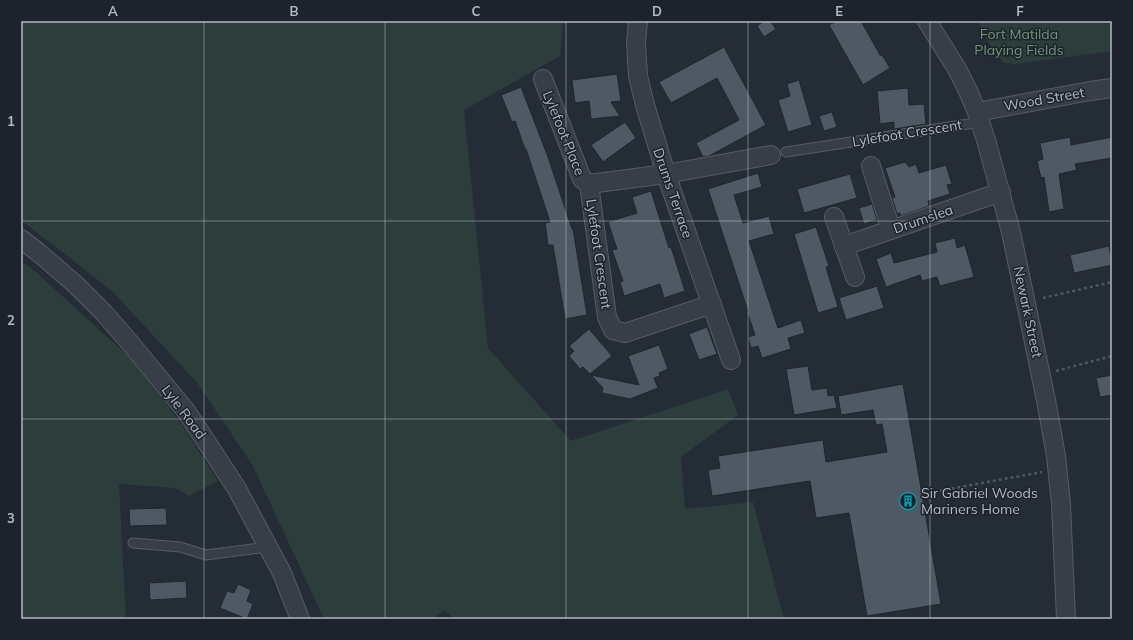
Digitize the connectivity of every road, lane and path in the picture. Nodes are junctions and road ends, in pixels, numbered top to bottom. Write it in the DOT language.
graph roads {
  1 [pos="638,21"];
  2 [pos="927,21"];
  3 [pos="542,79"];
  4 [pos="1112,88"];
  5 [pos="979,117"];
  6 [pos="778,154"];
  7 [pos="870,166"];
  8 [pos="666,174"];
  9 [pos="589,184"];
  10 [pos="1001,192"];
  11 [pos="834,217"];
  12 [pos="891,230"];
  13 [pos="21,239"];
  14 [pos="844,246"];
  15 [pos="855,278"];
  16 [pos="1112,282"];
  17 [pos="1026,301"];
  18 [pos="712,304"];
  19 [pos="1112,356"];
  20 [pos="731,360"];
  21 [pos="1041,375"];
  22 [pos="1058,469"];
  23 [pos="922,494"];
  24 [pos="134,543"];
  25 [pos="268,547"];
  26 [pos="300,619"];
  27 [pos="1066,619"];
  1 -- 8 [label="street, Drums Terrace"];
  2 -- 5 [label="street, Newark Street"];
  3 -- 9 [label="street, Lylefoot Place"];
  4 -- 5 [label="street, Wood Street"];
  5 -- 6 [label="lane, Lylefoot Crescent"];
  5 -- 10 [label="street, Newark Street"];
  6 -- 8 [label="street, Lylefoot Crescent"];
  7 -- 12 [label="street"];
  8 -- 9 [label="street, Lylefoot Crescent"];
  8 -- 18 [label="street, Drums Terrace"];
  9 -- 18 [label="street, Lylefoot Crescent"];
  10 -- 12 [label="street, Drumslea"];
  10 -- 17 [label="street, Newark Street"];
  11 -- 14 [label="street"];
  12 -- 14 [label="street, Drumslea"];
  13 -- 25 [label="street, Lyle Road"];
  14 -- 15 [label="street"];
  16 -- 17 [label="path"];
  17 -- 21 [label="street, Newark Street"];
  18 -- 20 [label="street, Drums Terrace"];
  19 -- 21 [label="path"];
  21 -- 22 [label="street, Newark Street"];
  22 -- 23 [label="path"];
  22 -- 27 [label="street, Newark Street"];
  24 -- 25 [label="lane"];
  25 -- 26 [label="street, Lyle Road"];
}
